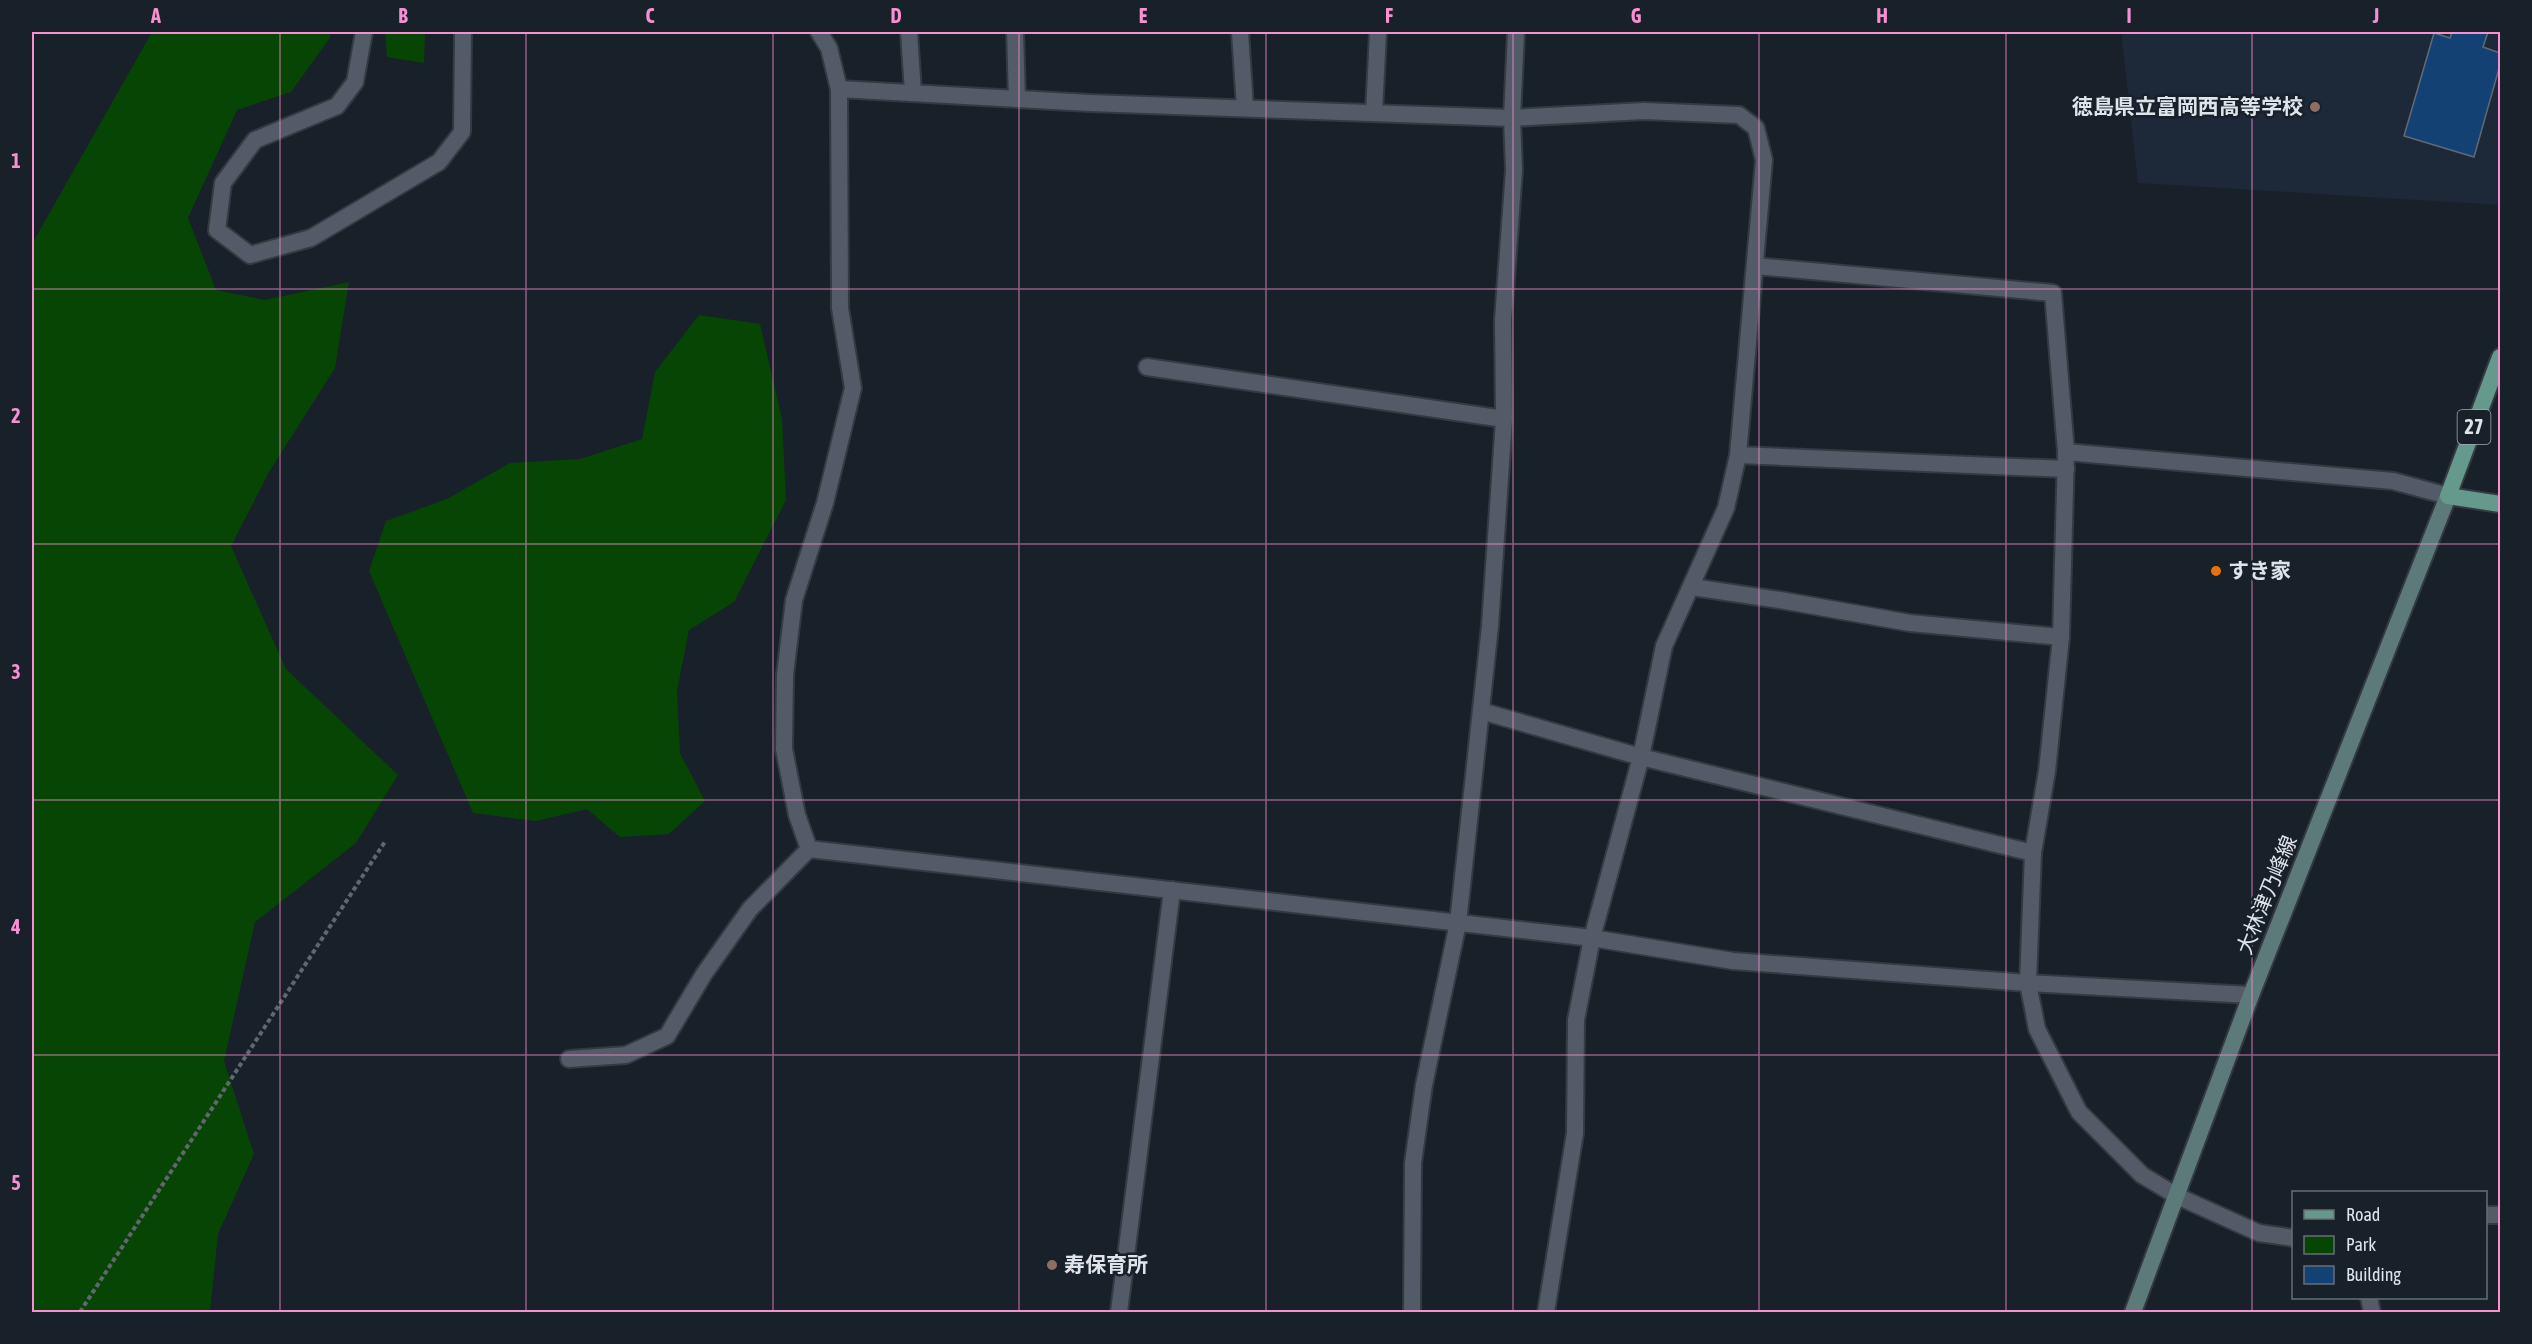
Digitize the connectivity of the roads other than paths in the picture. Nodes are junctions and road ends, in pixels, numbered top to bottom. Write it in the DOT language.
graph roads {
  1 [pos="364,32"];
  2 [pos="463,32"];
  3 [pos="819,32"];
  4 [pos="909,32"];
  5 [pos="1015,32"];
  6 [pos="1240,32"];
  7 [pos="1378,32"];
  8 [pos="1516,32"];
  9 [pos="839,89"];
  10 [pos="913,93"];
  11 [pos="1017,99"];
  12 [pos="1245,108"];
  13 [pos="1374,113"];
  14 [pos="1512,118"];
  15 [pos="1755,266"];
  16 [pos="2500,357"];
  17 [pos="1147,367"];
  18 [pos="1504,420"];
  19 [pos="1738,455"];
  20 [pos="2066,461"];
  21 [pos="2448,496"];
  22 [pos="2500,504"];
  23 [pos="1692,588"];
  24 [pos="2061,637"];
  25 [pos="1481,711"];
  26 [pos="1641,757"];
  27 [pos="809,849"];
  28 [pos="2033,853"];
  29 [pos="1172,890"];
  30 [pos="1458,923"];
  31 [pos="1592,938"];
  32 [pos="2028,982"];
  33 [pos="2252,995"];
  34 [pos="568,1059"];
  35 [pos="2177,1196"];
  36 [pos="2292,1238"];
  37 [pos="1119,1312"];
  38 [pos="1412,1312"];
  39 [pos="1546,1312"];
  40 [pos="2133,1312"];
  1 -- 2 [label="street"];
  3 -- 9 [label="street"];
  4 -- 10 [label="street"];
  5 -- 11 [label="street"];
  6 -- 12 [label="street"];
  7 -- 13 [label="street"];
  8 -- 14 [label="street"];
  9 -- 10 [label="street"];
  9 -- 27 [label="street"];
  10 -- 11 [label="street"];
  11 -- 12 [label="street"];
  12 -- 13 [label="street"];
  13 -- 14 [label="street"];
  14 -- 15 [label="street"];
  14 -- 18 [label="street"];
  15 -- 19 [label="street"];
  15 -- 20 [label="street"];
  16 -- 21 [label="main road, 27"];
  17 -- 18 [label="street"];
  18 -- 25 [label="street"];
  19 -- 20 [label="street"];
  19 -- 23 [label="street"];
  20 -- 21 [label="street"];
  20 -- 24 [label="street"];
  21 -- 22 [label="main road"];
  21 -- 33 [label="main road, 大林津乃峰線"];
  23 -- 24 [label="street"];
  23 -- 26 [label="street"];
  24 -- 28 [label="street"];
  25 -- 26 [label="street"];
  25 -- 30 [label="street"];
  26 -- 28 [label="street"];
  26 -- 31 [label="street"];
  27 -- 29 [label="street"];
  27 -- 34 [label="street"];
  28 -- 32 [label="street"];
  29 -- 30 [label="street"];
  29 -- 37 [label="street"];
  30 -- 31 [label="street"];
  30 -- 38 [label="street"];
  31 -- 32 [label="street"];
  31 -- 39 [label="street"];
  32 -- 33 [label="street"];
  32 -- 35 [label="street"];
  33 -- 35 [label="main road, 大林津乃峰線"];
  35 -- 36 [label="street"];
  35 -- 40 [label="main road, 大林津乃峰線"];
}
